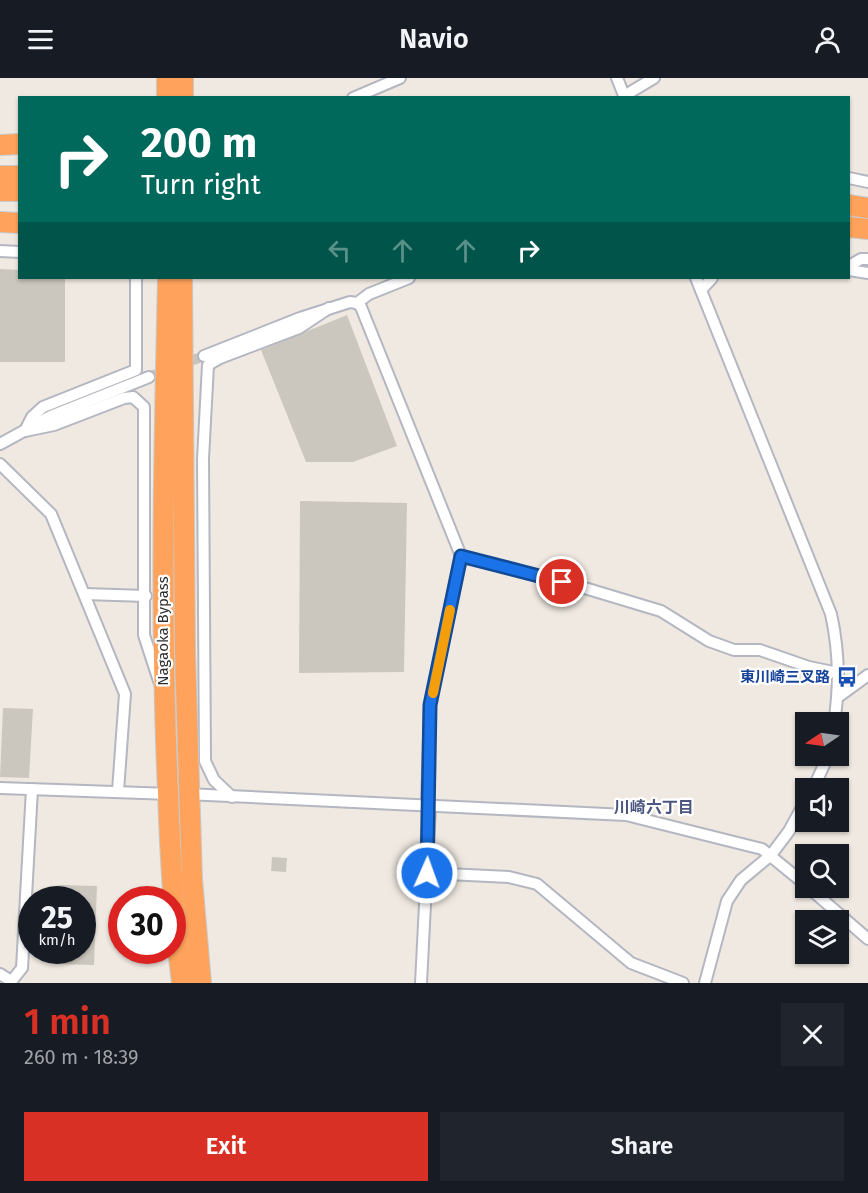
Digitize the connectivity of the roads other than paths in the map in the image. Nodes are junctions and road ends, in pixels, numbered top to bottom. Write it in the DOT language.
graph roads {
  1 [pos="167,78"];
  2 [pos="178,78"];
  3 [pos="183,78"];
  4 [pos="400,78"];
  5 [pos="617,78"];
  6 [pos="654,78"];
  7 [pos="167,96"];
  8 [pos="178,96"];
  9 [pos="183,96"];
  10 [pos="358,96"];
  11 [pos="624,96"];
  12 [pos="626,96"];
  13 [pos="868,175"];
  14 [pos="0,176"];
  15 [pos="18,176"];
  16 [pos="850,176"];
  17 [pos="850,176"];
  18 [pos="868,182"];
  19 [pos="0,191"];
  20 [pos="18,191"];
  21 [pos="850,205"];
  22 [pos="868,208"];
  23 [pos="850,212"];
  24 [pos="868,214"];
  25 [pos="850,229"];
  26 [pos="868,230"];
  27 [pos="0,251"];
  28 [pos="18,252"];
  29 [pos="868,259"];
  30 [pos="850,267"];
  31 [pos="850,268"];
  32 [pos="868,273"];
  33 [pos="136,279"];
  34 [pos="158,279"];
  35 [pos="168,279"];
  36 [pos="182,279"];
  37 [pos="193,279"];
  38 [pos="406,279"];
  39 [pos="696,279"];
  40 [pos="711,279"];
  41 [pos="701,290"];
  42 [pos="357,303"];
  43 [pos="329,308"];
  44 [pos="204,356"];
  45 [pos="165,382"];
  46 [pos="25,431"];
  47 [pos="0,444"];
  48 [pos="0,464"];
  49 [pos="461,556"];
  50 [pos="85,594"];
  51 [pos="146,596"];
  52 [pos="838,673"];
  53 [pos="868,675"];
  54 [pos="164,694"];
  55 [pos="838,697"];
  56 [pos="836,712"];
  57 [pos="0,788"];
  58 [pos="32,789"];
  59 [pos="118,792"];
  60 [pos="168,794"];
  61 [pos="190,794"];
  62 [pos="232,797"];
  63 [pos="430,806"];
  64 [pos="795,820"];
  65 [pos="771,855"];
  66 [pos="427,873"];
  67 [pos="795,876"];
  68 [pos="821,898"];
  69 [pos="868,939"];
  70 [pos="0,974"];
  71 [pos="10,982"];
  72 [pos="183,983"];
  73 [pos="201,983"];
  74 [pos="421,983"];
  75 [pos="683,983"];
  76 [pos="705,983"];
  1 -- 7 [label="highway"];
  2 -- 8 [label="highway"];
  3 -- 9 [label="highway"];
  4 -- 10 [label="street"];
  5 -- 11 [label="street"];
  6 -- 12 [label="street"];
  13 -- 16 [label="street"];
  14 -- 15 [label="highway"];
  17 -- 18 [label="street"];
  19 -- 20 [label="highway"];
  21 -- 22 [label="highway"];
  23 -- 24 [label="highway"];
  25 -- 26 [label="highway"];
  27 -- 28 [label="street"];
  29 -- 30 [label="street"];
  31 -- 32 [label="street"];
  33 -- 46 [label="street"];
  34 -- 45 [label="highway"];
  35 -- 45 [label="highway, Nagaoka Bypass"];
  36 -- 45 [label="highway, Nagaoka Bypass"];
  37 -- 45 [label="highway"];
  38 -- 42 [label="street"];
  39 -- 41 [label="street"];
  40 -- 41 [label="street"];
  41 -- 52 [label="street"];
  42 -- 43 [label="street"];
  42 -- 49 [label="street"];
  43 -- 44 [label="street"];
  43 -- 62 [label="street"];
  45 -- 46 [label="street"];
  45 -- 54 [label="highway, Nagaoka Bypass"];
  45 -- 61 [label="highway, Nagaoka Bypass"];
  46 -- 47 [label="street"];
  46 -- 51 [label="street"];
  48 -- 50 [label="street"];
  49 -- 52 [label="street"];
  49 -- 63 [label="street"];
  50 -- 51 [label="street"];
  50 -- 59 [label="street"];
  51 -- 54 [label="street"];
  52 -- 55 [label="street"];
  53 -- 55 [label="street"];
  54 -- 60 [label="highway, Nagaoka Bypass"];
  55 -- 56 [label="street"];
  57 -- 58 [label="street"];
  58 -- 59 [label="street"];
  58 -- 71 [label="street"];
  59 -- 60 [label="street"];
  60 -- 61 [label="street"];
  60 -- 72 [label="highway, Nagaoka Bypass"];
  61 -- 62 [label="street"];
  61 -- 73 [label="highway, Nagaoka Bypass"];
  62 -- 63 [label="street"];
  63 -- 65 [label="street"];
  63 -- 66 [label="street"];
  64 -- 65 [label="street"];
  65 -- 67 [label="street"];
  65 -- 76 [label="street"];
  66 -- 74 [label="street"];
  66 -- 75 [label="street"];
  68 -- 69 [label="street"];
  70 -- 71 [label="street"];
}
